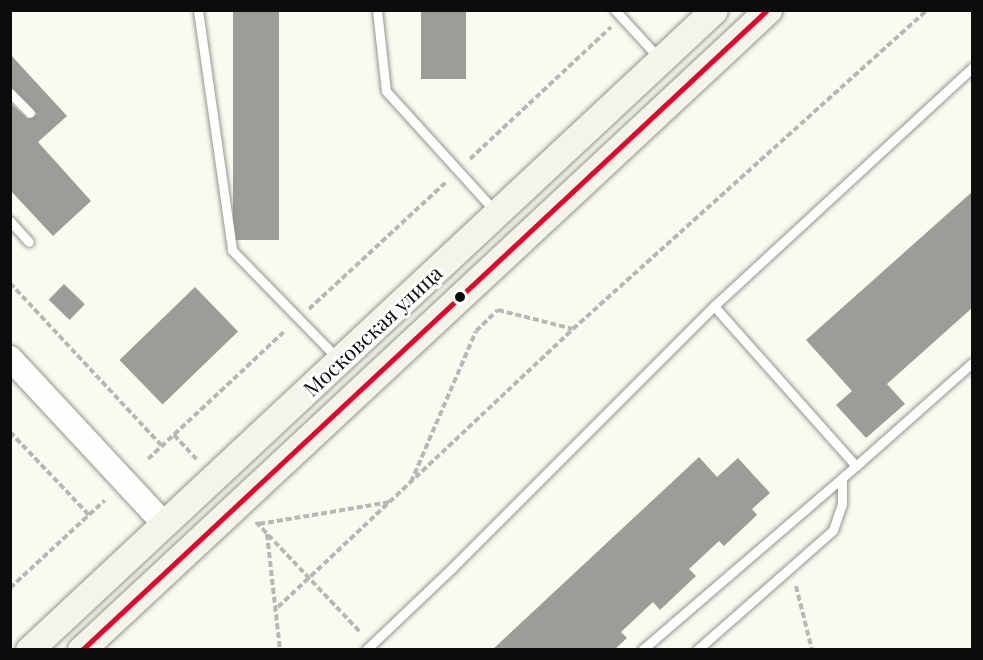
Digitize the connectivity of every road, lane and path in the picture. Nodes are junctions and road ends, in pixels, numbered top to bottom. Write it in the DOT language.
graph roads {
  1 [pos="198,10"];
  2 [pos="377,10"];
  3 [pos="714,10"];
  4 [pos="768,10"];
  5 [pos="927,10"];
  6 [pos="619,14"];
  7 [pos="661,60"];
  8 [pos="972,68"];
  9 [pos="10,93"];
  10 [pos="30,113"];
  11 [pos="457,171"];
  12 [pos="497,213"];
  13 [pos="10,221"];
  14 [pos="30,242"];
  15 [pos="10,283"];
  16 [pos="714,306"];
  17 [pos="299,319"];
  18 [pos="573,329"];
  19 [pos="10,358"];
  20 [pos="339,360"];
  21 [pos="972,363"];
  22 [pos="10,432"];
  23 [pos="174,435"];
  24 [pos="162,446"];
  25 [pos="148,459"];
  26 [pos="199,461"];
  27 [pos="856,466"];
  28 [pos="842,478"];
  29 [pos="409,486"];
  30 [pos="105,500"];
  31 [pos="391,502"];
  32 [pos="89,515"];
  33 [pos="249,515"];
  34 [pos="164,524"];
  35 [pos="258,525"];
  36 [pos="267,534"];
  37 [pos="188,549"];
  38 [pos="792,567"];
  39 [pos="308,578"];
  40 [pos="10,588"];
  41 [pos="278,607"];
  42 [pos="369,647"];
  43 [pos="29,650"];
  44 [pos="81,650"];
  45 [pos="280,650"];
  46 [pos="642,650"];
  47 [pos="697,650"];
  48 [pos="812,650"];
  1 -- 17 [label="lane"];
  2 -- 11 [label="lane"];
  3 -- 7 [label="main road, Московская улица"];
  4 -- 37 [label="main road, Московская улица"];
  5 -- 18 [label="path"];
  6 -- 7 [label="lane"];
  6 -- 11 [label="path"];
  7 -- 12 [label="main road, Московская улица"];
  8 -- 16 [label="lane"];
  9 -- 10 [label="lane"];
  11 -- 12 [label="lane"];
  11 -- 17 [label="path"];
  12 -- 20 [label="main road, Московская улица"];
  13 -- 14 [label="lane"];
  15 -- 24 [label="path"];
  16 -- 27 [label="lane"];
  16 -- 42 [label="lane"];
  17 -- 20 [label="lane"];
  17 -- 23 [label="path"];
  18 -- 29 [label="path"];
  18 -- 29 [label="path"];
  19 -- 34 [label="street"];
  20 -- 34 [label="main road, Московская улица"];
  21 -- 27 [label="lane"];
  22 -- 32 [label="path"];
  23 -- 24 [label="path"];
  23 -- 26 [label="path"];
  24 -- 25 [label="path"];
  27 -- 28 [label="lane"];
  28 -- 38 [label="lane"];
  28 -- 46 [label="lane"];
  29 -- 31 [label="path"];
  30 -- 32 [label="path"];
  31 -- 35 [label="path"];
  31 -- 39 [label="path"];
  32 -- 40 [label="path"];
  33 -- 35 [label="path"];
  34 -- 37 [label="main road"];
  34 -- 43 [label="main road, Московская улица"];
  35 -- 36 [label="path"];
  36 -- 39 [label="path"];
  36 -- 41 [label="path"];
  37 -- 44 [label="main road, Московская улица"];
  38 -- 47 [label="lane"];
  38 -- 48 [label="path"];
  39 -- 41 [label="path"];
  39 -- 42 [label="path"];
  41 -- 45 [label="path"];
}
